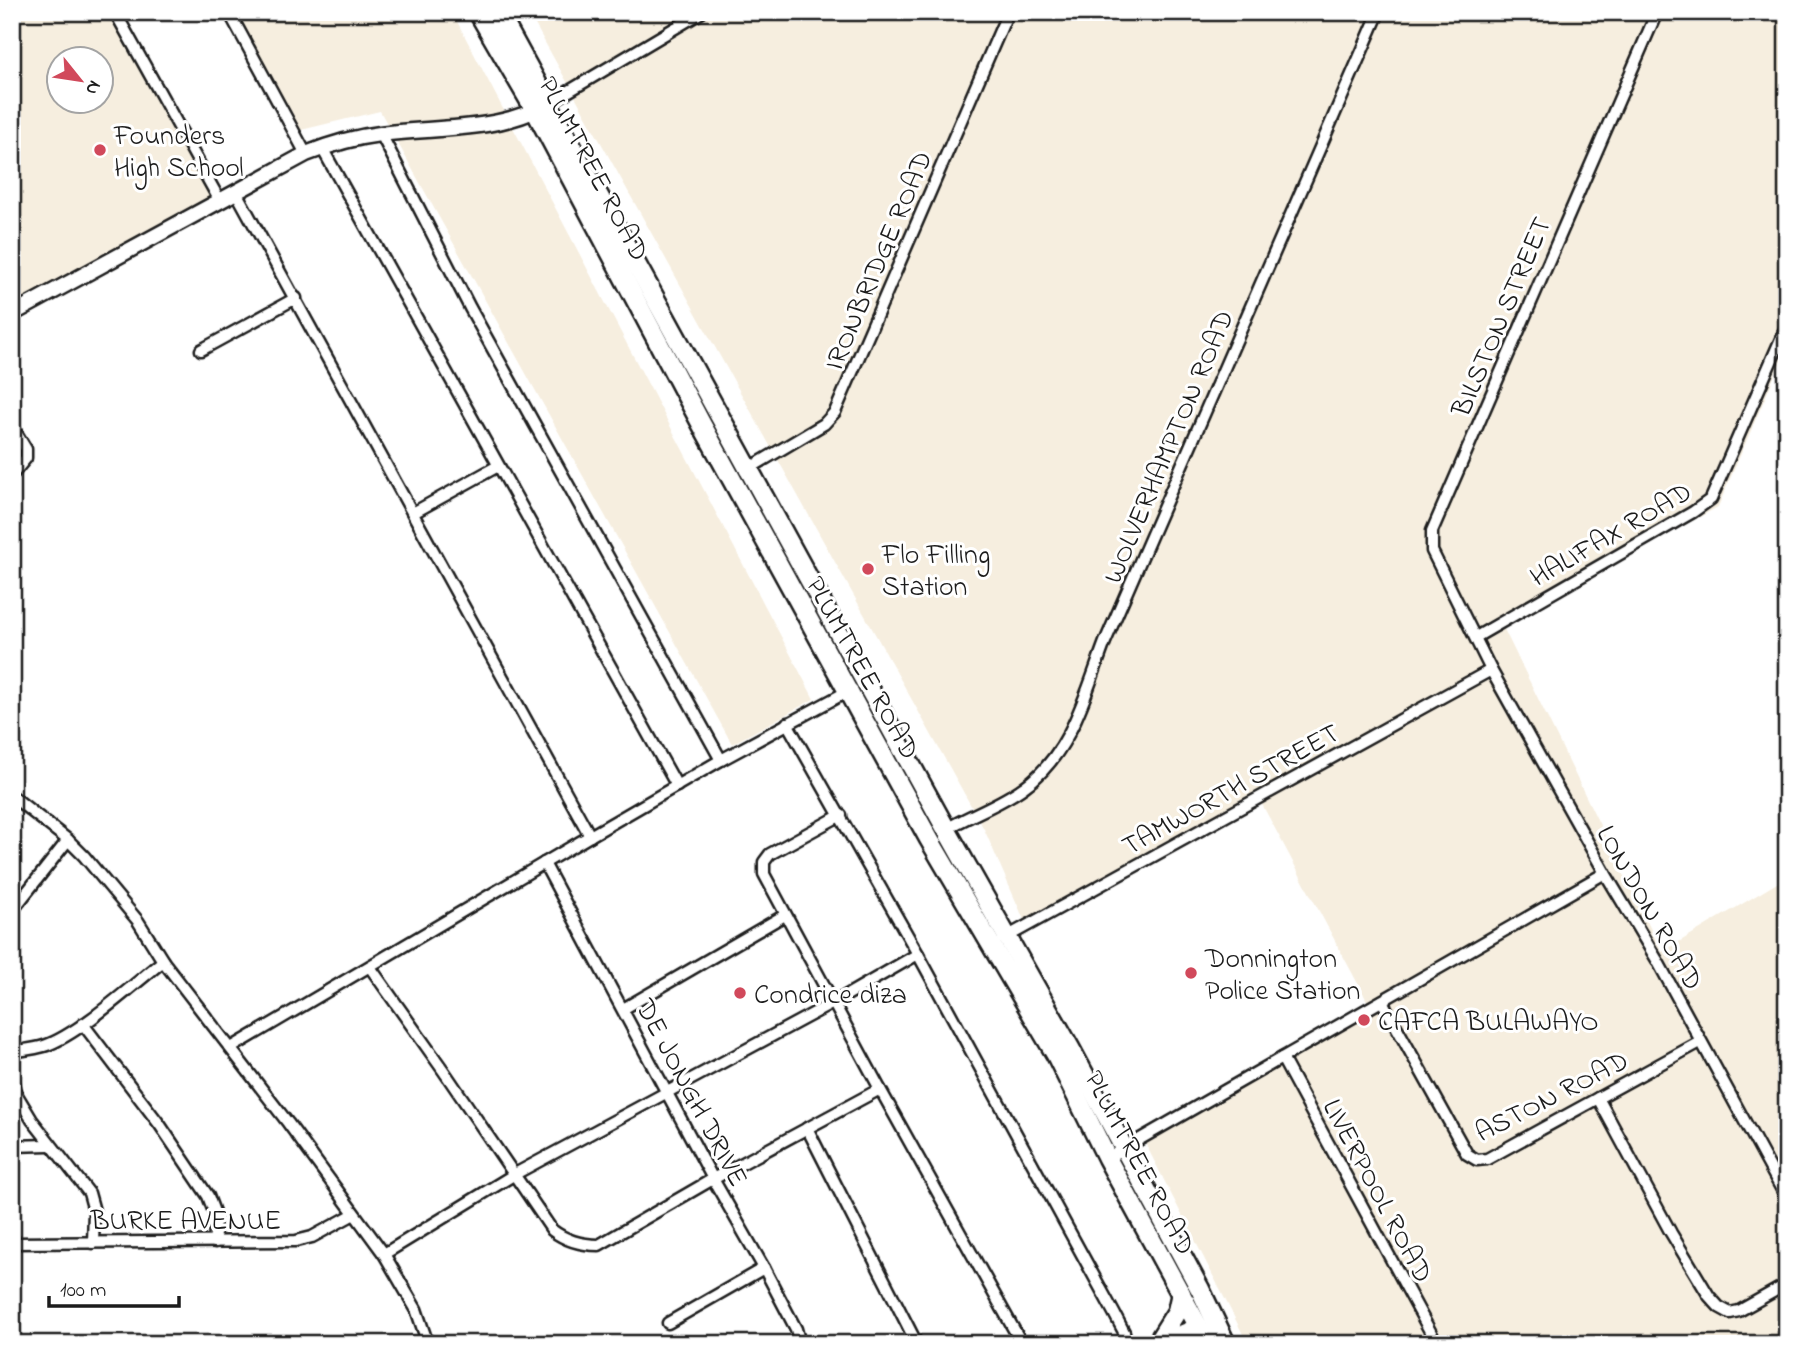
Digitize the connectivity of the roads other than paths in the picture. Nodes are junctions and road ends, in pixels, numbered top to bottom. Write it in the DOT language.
graph roads {
  1 [pos="115,12"];
  2 [pos="229,12"];
  3 [pos="478,12"];
  4 [pos="498,12"];
  5 [pos="702,12"];
  6 [pos="1008,12"];
  7 [pos="1379,12"];
  8 [pos="1657,12"];
  9 [pos="542,106"];
  10 [pos="381,134"];
  11 [pos="322,148"];
  12 [pos="306,154"];
  13 [pos="236,192"];
  14 [pos="220,201"];
  15 [pos="296,298"];
  16 [pos="12,314"];
  17 [pos="1787,326"];
  18 [pos="201,350"];
  19 [pos="12,426"];
  20 [pos="498,466"];
  21 [pos="750,469"];
  22 [pos="12,475"];
  23 [pos="733,478"];
  24 [pos="413,513"];
  25 [pos="1476,637"];
  26 [pos="1491,670"];
  27 [pos="866,682"];
  28 [pos="848,692"];
  29 [pos="787,723"];
  30 [pos="721,760"];
  31 [pos="677,786"];
  32 [pos="12,796"];
  33 [pos="841,815"];
  34 [pos="946,828"];
  35 [pos="590,836"];
  36 [pos="929,839"];
  37 [pos="68,840"];
  38 [pos="544,863"];
  39 [pos="1605,873"];
  40 [pos="12,911"];
  41 [pos="785,915"];
  42 [pos="1008,936"];
  43 [pos="990,945"];
  44 [pos="918,954"];
  45 [pos="163,961"];
  46 [pos="370,968"];
  47 [pos="1382,1001"];
  48 [pos="833,1003"];
  49 [pos="623,1009"];
  50 [pos="83,1024"];
  51 [pos="1700,1042"];
  52 [pos="231,1048"];
  53 [pos="12,1052"];
  54 [pos="1282,1058"];
  55 [pos="12,1075"];
  56 [pos="880,1089"];
  57 [pos="668,1093"];
  58 [pos="1598,1098"];
  59 [pos="807,1128"];
  60 [pos="49,1145"];
  61 [pos="12,1146"];
  62 [pos="1124,1150"];
  63 [pos="1107,1158"];
  64 [pos="515,1174"];
  65 [pos="713,1179"];
  66 [pos="1787,1199"];
  67 [pos="354,1214"];
  68 [pos="215,1242"];
  69 [pos="12,1243"];
  70 [pos="93,1243"];
  71 [pos="384,1254"];
  72 [pos="764,1268"];
  73 [pos="1787,1284"];
  74 [pos="1200,1289"];
  75 [pos="1181,1293"];
  76 [pos="668,1323"];
  77 [pos="1200,1325"];
  78 [pos="1155,1343"];
  79 [pos="1220,1343"];
  80 [pos="428,1344"];
  81 [pos="800,1344"];
  82 [pos="917,1344"];
  83 [pos="1022,1344"];
  84 [pos="1126,1344"];
  85 [pos="1437,1344"];
  1 -- 14 [label="street"];
  2 -- 12 [label="street"];
  3 -- 9 [label="highway, PLUMTREE ROAD"];
  4 -- 9 [label="highway, PLUMTREE ROAD"];
  5 -- 9 [label="street"];
  6 -- 21 [label="street, IRONBRIDGE ROAD"];
  7 -- 34 [label="street, WOLVERHAMPTON ROAD"];
  8 -- 25 [label="street, BILSTON STREET"];
  9 -- 10 [label="street"];
  9 -- 21 [label="highway, PLUMTREE ROAD"];
  9 -- 23 [label="highway, PLUMTREE ROAD"];
  10 -- 11 [label="street"];
  10 -- 30 [label="street"];
  11 -- 12 [label="street"];
  11 -- 20 [label="street"];
  12 -- 13 [label="street"];
  13 -- 14 [label="street"];
  13 -- 15 [label="street"];
  14 -- 16 [label="street"];
  15 -- 18 [label="street"];
  15 -- 24 [label="street"];
  17 -- 25 [label="street, HALIFAX ROAD"];
  19 -- 22 [label="street"];
  20 -- 24 [label="street"];
  20 -- 31 [label="street"];
  21 -- 23 [label="street, IRONBRIDGE ROAD"];
  21 -- 27 [label="highway, PLUMTREE ROAD"];
  23 -- 28 [label="highway, PLUMTREE ROAD"];
  24 -- 35 [label="street"];
  25 -- 26 [label="street, LONDON ROAD"];
  26 -- 39 [label="street, LONDON ROAD"];
  26 -- 42 [label="street, TAMWORTH STREET"];
  27 -- 28 [label="street"];
  27 -- 34 [label="highway, PLUMTREE ROAD"];
  28 -- 29 [label="street"];
  28 -- 36 [label="highway, PLUMTREE ROAD"];
  29 -- 30 [label="street"];
  29 -- 33 [label="street"];
  30 -- 31 [label="street"];
  31 -- 35 [label="street"];
  32 -- 37 [label="street"];
  33 -- 41 [label="street"];
  33 -- 44 [label="street"];
  34 -- 36 [label="street, WOLVERHAMPTON ROAD"];
  34 -- 42 [label="highway, PLUMTREE ROAD"];
  35 -- 38 [label="street"];
  36 -- 43 [label="highway, PLUMTREE ROAD"];
  37 -- 40 [label="street"];
  37 -- 45 [label="street"];
  38 -- 46 [label="street"];
  38 -- 49 [label="street, DE JONGH DRIVE"];
  39 -- 47 [label="street"];
  39 -- 51 [label="street, LONDON ROAD"];
  41 -- 48 [label="street"];
  41 -- 49 [label="street"];
  42 -- 43 [label="street, TAMWORTH STREET"];
  42 -- 62 [label="highway, PLUMTREE ROAD"];
  43 -- 63 [label="highway, PLUMTREE ROAD"];
  44 -- 48 [label="street"];
  44 -- 84 [label="street"];
  45 -- 50 [label="street"];
  45 -- 52 [label="street"];
  46 -- 52 [label="street"];
  46 -- 64 [label="street"];
  47 -- 54 [label="street"];
  47 -- 58 [label="street, ASTON ROAD"];
  48 -- 56 [label="street"];
  48 -- 57 [label="street"];
  49 -- 57 [label="street, DE JONGH DRIVE"];
  50 -- 53 [label="street"];
  50 -- 68 [label="street"];
  51 -- 58 [label="street, ASTON ROAD"];
  51 -- 66 [label="street, LONDON ROAD"];
  52 -- 67 [label="street"];
  54 -- 62 [label="street"];
  54 -- 85 [label="street, LIVERPOOL ROAD"];
  55 -- 60 [label="street"];
  56 -- 59 [label="street"];
  56 -- 83 [label="street"];
  57 -- 64 [label="street"];
  57 -- 65 [label="street, DE JONGH DRIVE"];
  58 -- 73 [label="street"];
  59 -- 65 [label="street"];
  59 -- 82 [label="street"];
  60 -- 61 [label="street"];
  60 -- 70 [label="street"];
  62 -- 63 [label="street"];
  62 -- 74 [label="highway, PLUMTREE ROAD"];
  63 -- 75 [label="highway, PLUMTREE ROAD"];
  64 -- 65 [label="street"];
  64 -- 71 [label="street"];
  65 -- 72 [label="street, DE JONGH DRIVE"];
  67 -- 68 [label="street, BURKE AVENUE"];
  67 -- 71 [label="street"];
  68 -- 70 [label="street, BURKE AVENUE"];
  69 -- 70 [label="street, BURKE AVENUE"];
  71 -- 80 [label="street"];
  72 -- 76 [label="street"];
  72 -- 81 [label="street, DE JONGH DRIVE"];
  74 -- 77 [label="highway"];
  74 -- 79 [label="highway, PLUMTREE ROAD"];
  75 -- 77 [label="highway, PLUMTREE ROAD"];
  75 -- 78 [label="highway"];
  77 -- 78 [label="street"];
  77 -- 79 [label="highway"];
}
